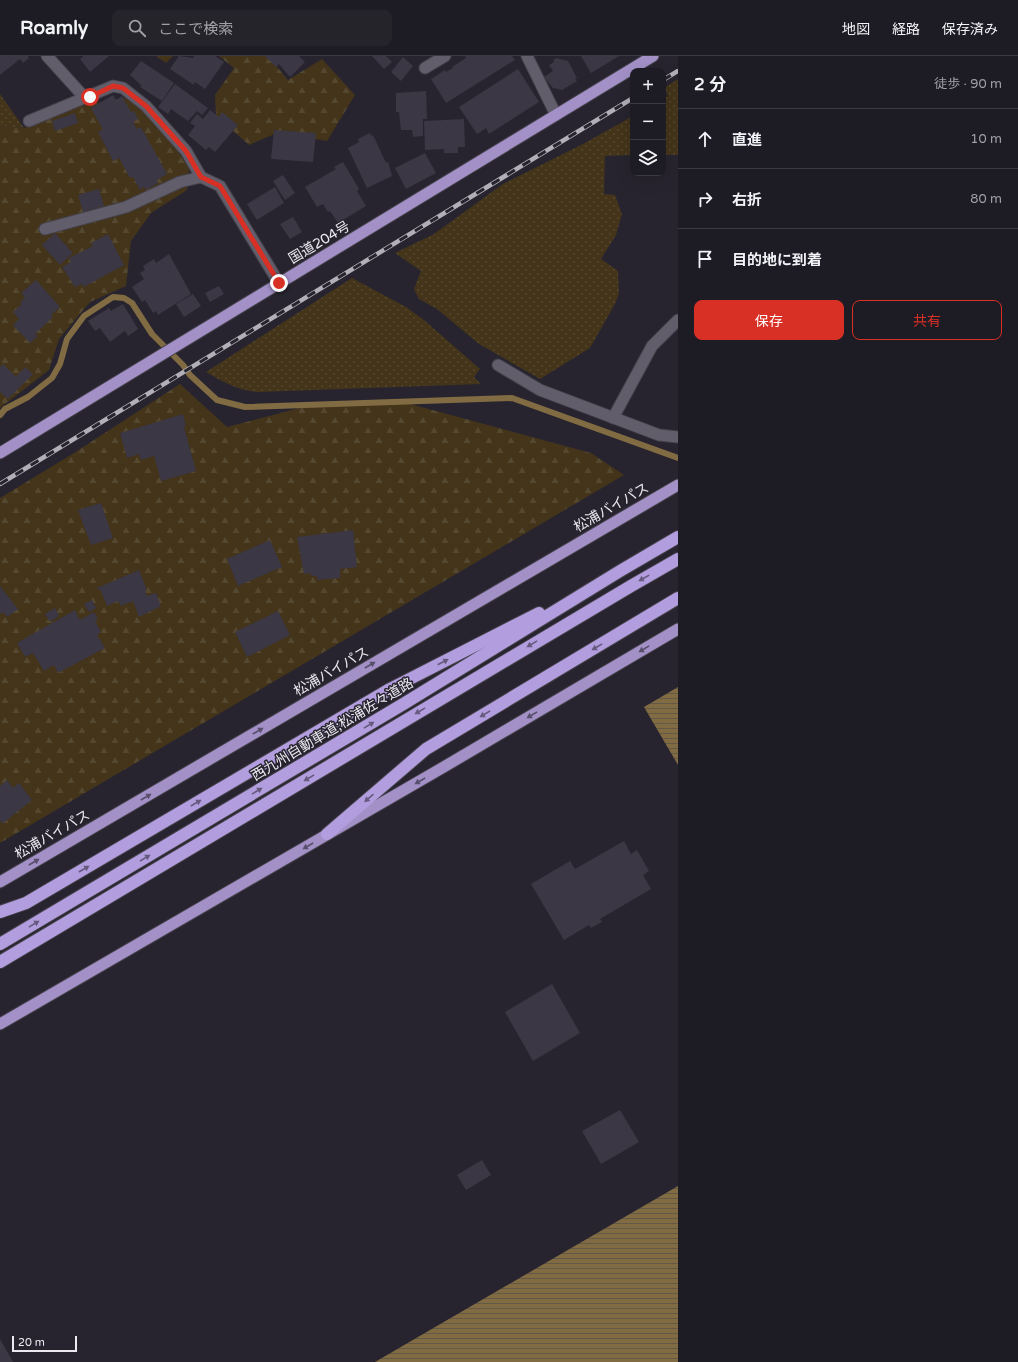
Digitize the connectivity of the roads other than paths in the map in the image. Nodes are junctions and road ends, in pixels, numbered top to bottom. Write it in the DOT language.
graph roads {
  1 [pos="47,56"];
  2 [pos="445,56"];
  3 [pos="527,56"];
  4 [pos="653,56"];
  5 [pos="425,68"];
  6 [pos="85,98"];
  7 [pos="556,115"];
  8 [pos="29,121"];
  9 [pos="201,177"];
  10 [pos="44,229"];
  11 [pos="279,283"];
  12 [pos="678,320"];
  13 [pos="498,365"];
  14 [pos="613,418"];
  15 [pos="678,437"];
  16 [pos="0,453"];
  17 [pos="678,485"];
  18 [pos="678,537"];
  19 [pos="678,559"];
  20 [pos="620,571"];
  21 [pos="678,598"];
  22 [pos="678,629"];
  23 [pos="327,834"];
  24 [pos="0,882"];
  25 [pos="0,912"];
  26 [pos="0,944"];
  27 [pos="0,962"];
  28 [pos="0,1024"];
  1 -- 6 [label="street"];
  2 -- 5 [label="street"];
  3 -- 7 [label="street"];
  4 -- 7 [label="highway, 国道204号"];
  6 -- 8 [label="street"];
  6 -- 9 [label="street"];
  7 -- 11 [label="highway, 国道204号"];
  9 -- 10 [label="street"];
  9 -- 11 [label="street"];
  11 -- 16 [label="highway, 国道204号"];
  12 -- 14 [label="street"];
  13 -- 14 [label="street"];
  14 -- 15 [label="street"];
  24 -- 17 [label="highway, 松浦バイパス, one-way"];
  18 -- 20 [label="highway, 西九州自動車道;松浦佐々道路"];
  19 -- 27 [label="highway, one-way"];
  25 -- 20 [label="highway, one-way"];
  26 -- 20 [label="highway, 西九州自動車道;松浦佐々道路, one-way"];
  21 -- 23 [label="highway, one-way"];
  22 -- 23 [label="highway, one-way"];
  23 -- 28 [label="highway, one-way"];
}
